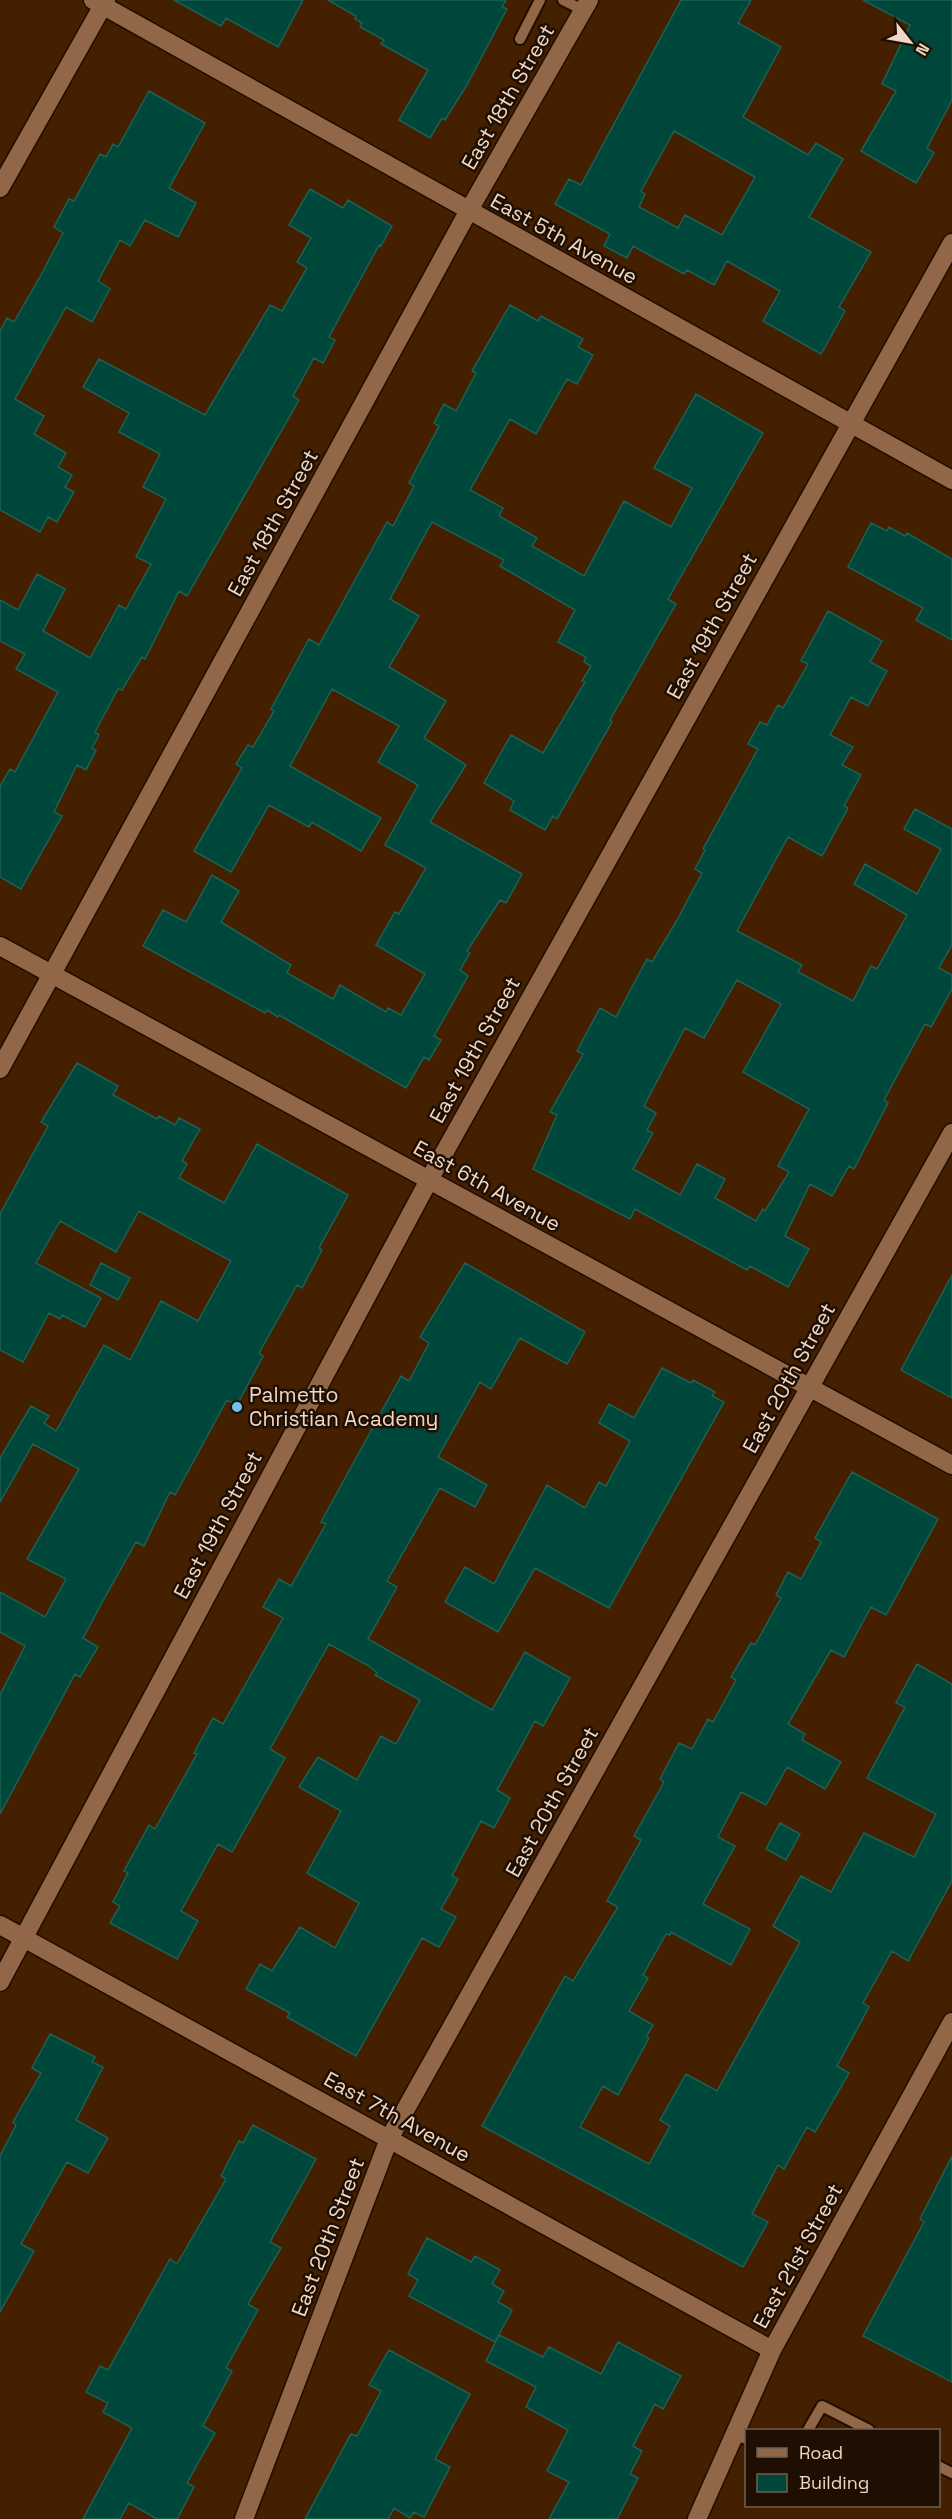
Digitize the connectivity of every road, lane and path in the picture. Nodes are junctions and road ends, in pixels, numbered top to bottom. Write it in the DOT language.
graph roads {
  1 [pos="540,0"];
  2 [pos="563,0"];
  3 [pos="101,2"];
  4 [pos="586,5"];
  5 [pos="520,39"];
  6 [pos="0,188"];
  7 [pos="468,212"];
  8 [pos="952,243"];
  9 [pos="851,425"];
  10 [pos="952,480"];
  11 [pos="0,946"];
  12 [pos="51,975"];
  13 [pos="0,1069"];
  14 [pos="952,1133"];
  15 [pos="429,1180"];
  16 [pos="809,1389"];
  17 [pos="952,1465"];
  18 [pos="0,1925"];
  19 [pos="23,1938"];
  20 [pos="0,1982"];
  21 [pos="952,2022"];
  22 [pos="389,2139"];
  23 [pos="772,2350"];
  24 [pos="809,2429"];
  25 [pos="867,2429"];
  26 [pos="741,2436"];
  27 [pos="244,2519"];
  28 [pos="697,2519"];
  1 -- 5 [label="lane"];
  2 -- 4 [label="lane"];
  3 -- 6 [label="street"];
  3 -- 7 [label="street, East 5th Avenue"];
  4 -- 7 [label="street, East 18th Street"];
  7 -- 9 [label="street, East 5th Avenue"];
  7 -- 12 [label="street, East 18th Street"];
  8 -- 9 [label="street, East 19th Street"];
  9 -- 10 [label="street, East 5th Avenue"];
  9 -- 15 [label="street, East 19th Street"];
  11 -- 12 [label="street, East 6th Avenue"];
  12 -- 13 [label="street, East 18th Street"];
  12 -- 15 [label="street, East 6th Avenue"];
  14 -- 16 [label="street, East 20th Street"];
  15 -- 16 [label="street, East 6th Avenue"];
  15 -- 19 [label="street, East 19th Street"];
  16 -- 17 [label="street, East 6th Avenue"];
  16 -- 22 [label="street, East 20th Street"];
  18 -- 19 [label="street, East 7th Avenue"];
  19 -- 20 [label="street, East 19th Street"];
  19 -- 22 [label="street, East 7th Avenue"];
  21 -- 23 [label="street, East 21st Street"];
  22 -- 23 [label="street, East 7th Avenue"];
  22 -- 27 [label="street, East 20th Street"];
  23 -- 26 [label="street, East 21st Street"];
  24 -- 25 [label="lane"];
  26 -- 28 [label="street, East 21st Street"];
}
